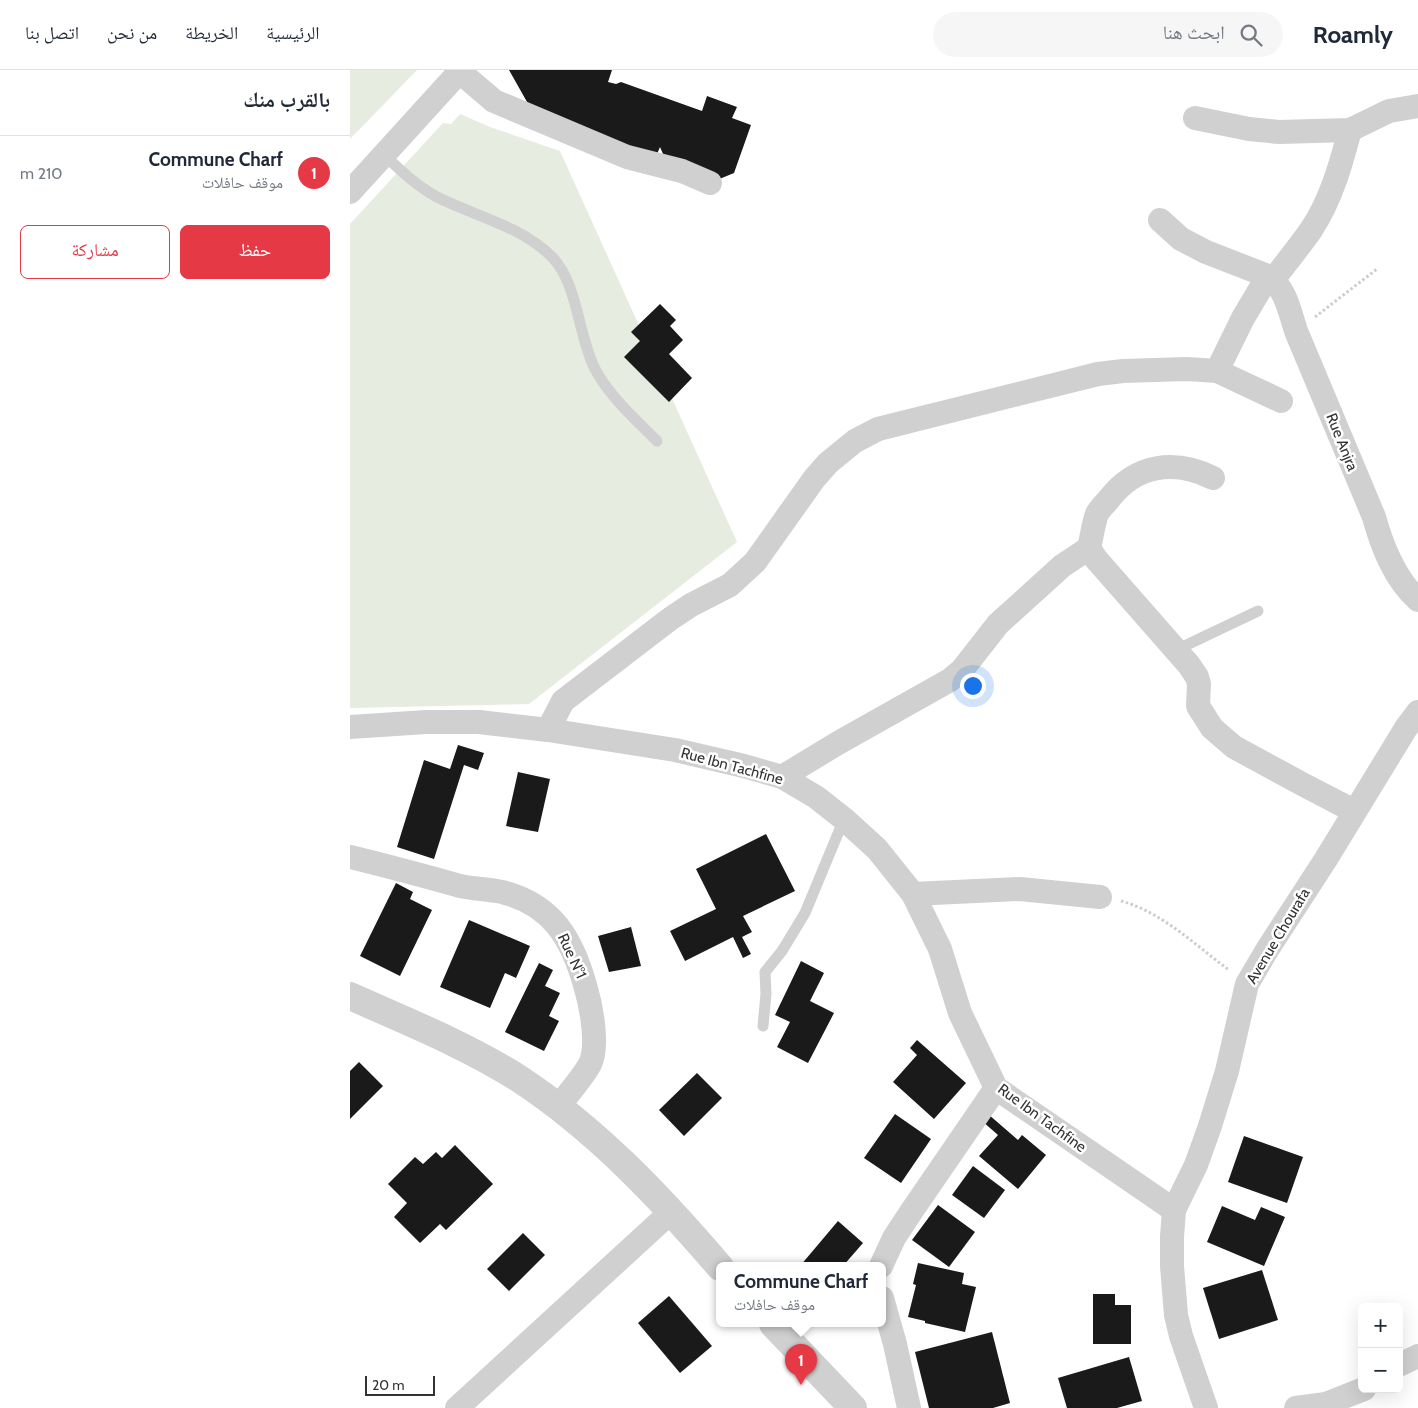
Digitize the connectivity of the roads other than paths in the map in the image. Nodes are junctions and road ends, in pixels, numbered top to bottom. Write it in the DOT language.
graph roads {
  1 [pos="460,71"];
  2 [pos="1418,106"];
  3 [pos="1195,118"];
  4 [pos="1350,130"];
  5 [pos="384,155"];
  6 [pos="710,183"];
  7 [pos="350,192"];
  8 [pos="1160,220"];
  9 [pos="1270,278"];
  10 [pos="1217,371"];
  11 [pos="1281,401"];
  12 [pos="657,442"];
  13 [pos="1213,478"];
  14 [pos="1089,548"];
  15 [pos="1418,600"];
  16 [pos="1258,611"];
  17 [pos="1176,650"];
  18 [pos="1418,712"];
  19 [pos="350,727"];
  20 [pos="548,730"];
  21 [pos="782,777"];
  22 [pos="1354,811"];
  23 [pos="844,820"];
  24 [pos="350,857"];
  25 [pos="913,894"];
  26 [pos="1100,897"];
  27 [pos="350,996"];
  28 [pos="763,1026"];
  29 [pos="996,1088"];
  30 [pos="558,1107"];
  31 [pos="1174,1210"];
  32 [pos="672,1211"];
  33 [pos="716,1262"];
  34 [pos="882,1262"];
  35 [pos="886,1312"];
  36 [pos="776,1327"];
  37 [pos="1418,1356"];
  38 [pos="1403,1363"];
  39 [pos="1358,1391"];
  40 [pos="457,1408"];
  41 [pos="853,1408"];
  42 [pos="910,1408"];
  43 [pos="1206,1408"];
  44 [pos="1296,1408"];
  1 -- 5 [label="street"];
  1 -- 6 [label="street"];
  2 -- 4 [label="street"];
  3 -- 4 [label="street"];
  4 -- 9 [label="street"];
  5 -- 7 [label="street"];
  5 -- 12 [label="lane"];
  8 -- 9 [label="street"];
  9 -- 10 [label="street"];
  9 -- 15 [label="street, Rue Anjra"];
  10 -- 11 [label="street"];
  10 -- 20 [label="street"];
  13 -- 14 [label="street"];
  14 -- 17 [label="street"];
  14 -- 21 [label="street"];
  16 -- 17 [label="lane"];
  17 -- 22 [label="street"];
  18 -- 22 [label="street, Avenue Chourafa"];
  19 -- 20 [label="street, Rue Ibn Tachfine"];
  20 -- 21 [label="street, Rue Ibn Tachfine"];
  21 -- 23 [label="street, Rue Ibn Tachfine"];
  22 -- 31 [label="street, Avenue Chourafa"];
  23 -- 25 [label="street, Rue Ibn Tachfine"];
  23 -- 28 [label="lane"];
  24 -- 30 [label="street, Rue N°1"];
  25 -- 26 [label="street"];
  25 -- 29 [label="street, Rue Ibn Tachfine"];
  27 -- 30 [label="street"];
  29 -- 31 [label="street, Rue Ibn Tachfine"];
  29 -- 34 [label="street"];
  30 -- 32 [label="street"];
  31 -- 43 [label="street"];
  32 -- 33 [label="street"];
  32 -- 40 [label="street"];
  35 -- 42 [label="street"];
  36 -- 41 [label="street"];
  37 -- 38 [label="street"];
  39 -- 44 [label="street"];
}
